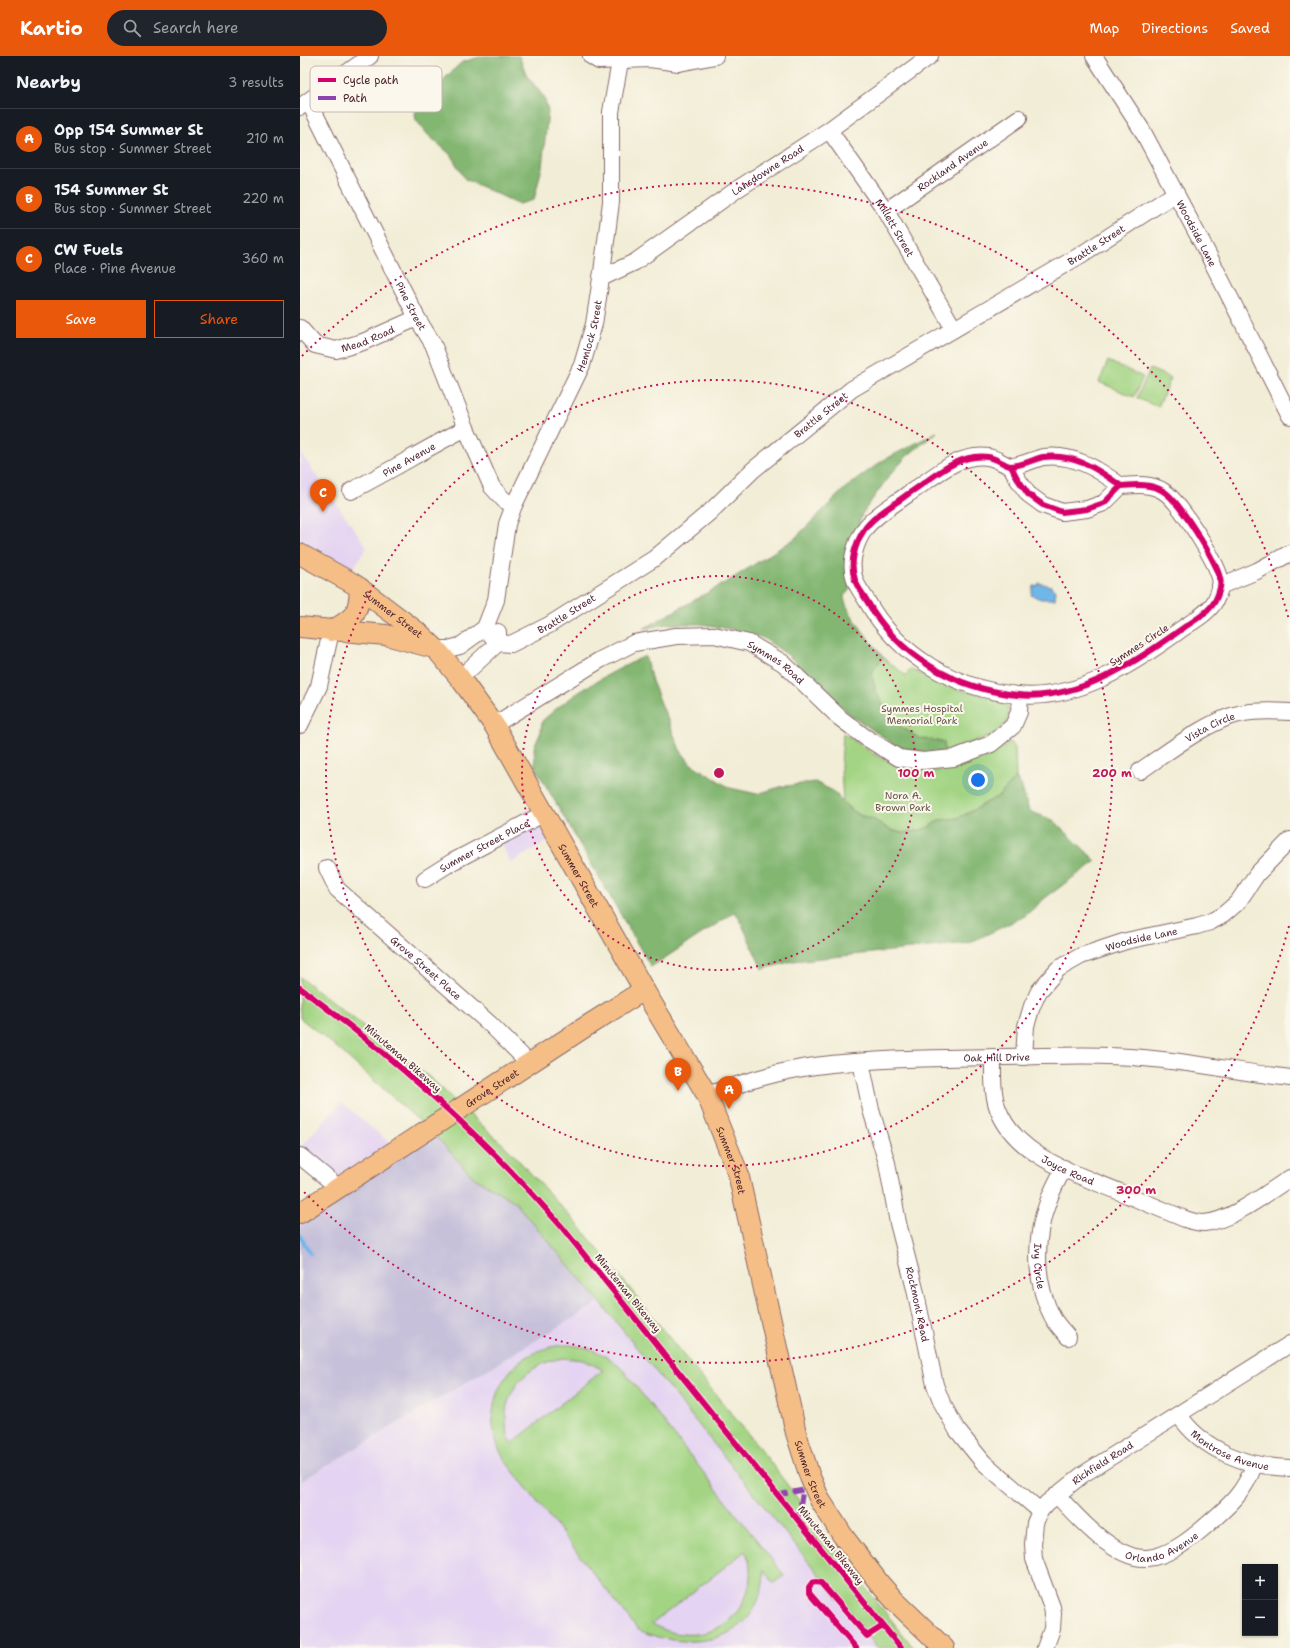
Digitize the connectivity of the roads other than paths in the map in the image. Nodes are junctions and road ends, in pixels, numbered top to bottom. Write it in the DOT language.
graph roads {
  1 [pos="591,56"];
  2 [pos="715,56"];
  3 [pos="930,56"];
  4 [pos="1094,56"];
  5 [pos="621,58"];
  6 [pos="360,59"];
  7 [pos="351,66"];
  8 [pos="304,105"];
  9 [pos="1019,118"];
  10 [pos="829,130"];
  11 [pos="1176,193"];
  12 [pos="886,211"];
  13 [pos="601,278"];
  14 [pos="418,318"];
  15 [pos="300,328"];
  16 [pos="954,329"];
  17 [pos="1290,416"];
  18 [pos="466,428"];
  19 [pos="1011,466"];
  20 [pos="1121,486"];
  21 [pos="351,491"];
  22 [pos="514,505"];
  23 [pos="1290,553"];
  24 [pos="300,554"];
  25 [pos="1220,586"];
  26 [pos="360,588"];
  27 [pos="496,600"];
  28 [pos="300,627"];
  29 [pos="485,628"];
  30 [pos="331,631"];
  31 [pos="498,642"];
  32 [pos="436,649"];
  33 [pos="460,678"];
  34 [pos="1020,696"];
  35 [pos="1290,712"];
  36 [pos="300,725"];
  37 [pos="494,726"];
  38 [pos="1140,771"];
  39 [pos="545,813"];
  40 [pos="1290,840"];
  41 [pos="327,868"];
  42 [pos="424,879"];
  43 [pos="644,990"];
  44 [pos="993,1057"];
  45 [pos="1024,1057"];
  46 [pos="861,1062"];
  47 [pos="530,1064"];
  48 [pos="1290,1078"];
  49 [pos="707,1095"];
  50 [pos="300,1156"];
  51 [pos="1064,1168"];
  52 [pos="1290,1178"];
  53 [pos="339,1188"];
  54 [pos="300,1213"];
  55 [pos="1068,1337"];
  56 [pos="1290,1344"];
  57 [pos="1179,1415"];
  58 [pos="1254,1465"];
  59 [pos="1290,1468"];
  60 [pos="1057,1495"];
  61 [pos="1040,1511"];
  62 [pos="944,1648"];
  63 [pos="1045,1648"];
  1 -- 5 [label="street"];
  2 -- 5 [label="street"];
  3 -- 10 [label="street, Lansdowne Road"];
  4 -- 11 [label="street, Woodside Lane"];
  5 -- 13 [label="street, Hemlock Street"];
  6 -- 7 [label="street"];
  8 -- 14 [label="street, Pine Street"];
  9 -- 12 [label="street, Rockland Avenue"];
  10 -- 12 [label="street, Millett Street"];
  10 -- 13 [label="street, Lansdowne Road"];
  11 -- 16 [label="street, Brattle Street"];
  11 -- 17 [label="street, Woodside Lane"];
  12 -- 16 [label="street, Millett Street"];
  13 -- 22 [label="street, Hemlock Street"];
  14 -- 15 [label="street, Mead Road"];
  14 -- 18 [label="street, Pine Street"];
  16 -- 31 [label="street, Brattle Street"];
  18 -- 21 [label="street, Pine Avenue"];
  18 -- 22 [label="street, Pine Street"];
  19 -- 20 [label="street"];
  19 -- 20 [label="street"];
  19 -- 34 [label="street, Symmes Circle"];
  20 -- 25 [label="street"];
  22 -- 27 [label="street, Hemlock Street"];
  23 -- 25 [label="street"];
  24 -- 26 [label="main road, Summer Street"];
  25 -- 34 [label="street, Symmes Circle"];
  26 -- 30 [label="main road, Summer Street"];
  26 -- 32 [label="main road, Summer Street"];
  27 -- 29 [label="street, Hemlock Street"];
  27 -- 31 [label="street, Hemlock Street"];
  28 -- 30 [label="main road"];
  29 -- 31 [label="street"];
  29 -- 32 [label="street"];
  30 -- 32 [label="main road"];
  30 -- 36 [label="street"];
  31 -- 33 [label="street"];
  32 -- 33 [label="main road, Summer Street"];
  33 -- 37 [label="main road, Summer Street"];
  34 -- 37 [label="street, Symmes Road"];
  35 -- 38 [label="street, Vista Circle"];
  37 -- 39 [label="main road, Summer Street"];
  39 -- 42 [label="street, Summer Street Place"];
  39 -- 43 [label="main road, Summer Street"];
  40 -- 45 [label="street, Woodside Lane"];
  41 -- 47 [label="street, Grove Street Place"];
  43 -- 47 [label="main road, Grove Street"];
  43 -- 49 [label="main road, Summer Street"];
  44 -- 45 [label="street, Oak Hill Drive"];
  44 -- 46 [label="street, Oak Hill Drive"];
  44 -- 51 [label="street, Joyce Road"];
  45 -- 48 [label="street, Oak Hill Drive"];
  46 -- 49 [label="street, Oak Hill Drive"];
  46 -- 61 [label="street, Rockmont Road"];
  47 -- 53 [label="main road, Grove Street"];
  49 -- 62 [label="main road, Summer Street"];
  50 -- 53 [label="street"];
  51 -- 52 [label="street, Joyce Road"];
  51 -- 55 [label="street, Ivy Circle"];
  53 -- 54 [label="main road, Grove Street"];
  56 -- 57 [label="street, Richfield Road"];
  57 -- 58 [label="street, Montrose Avenue"];
  57 -- 60 [label="street, Richfield Road"];
  58 -- 59 [label="street, Montrose Avenue"];
  58 -- 60 [label="street, Orlando Avenue"];
  60 -- 61 [label="street, Richfield Road"];
  61 -- 63 [label="street"];
}
